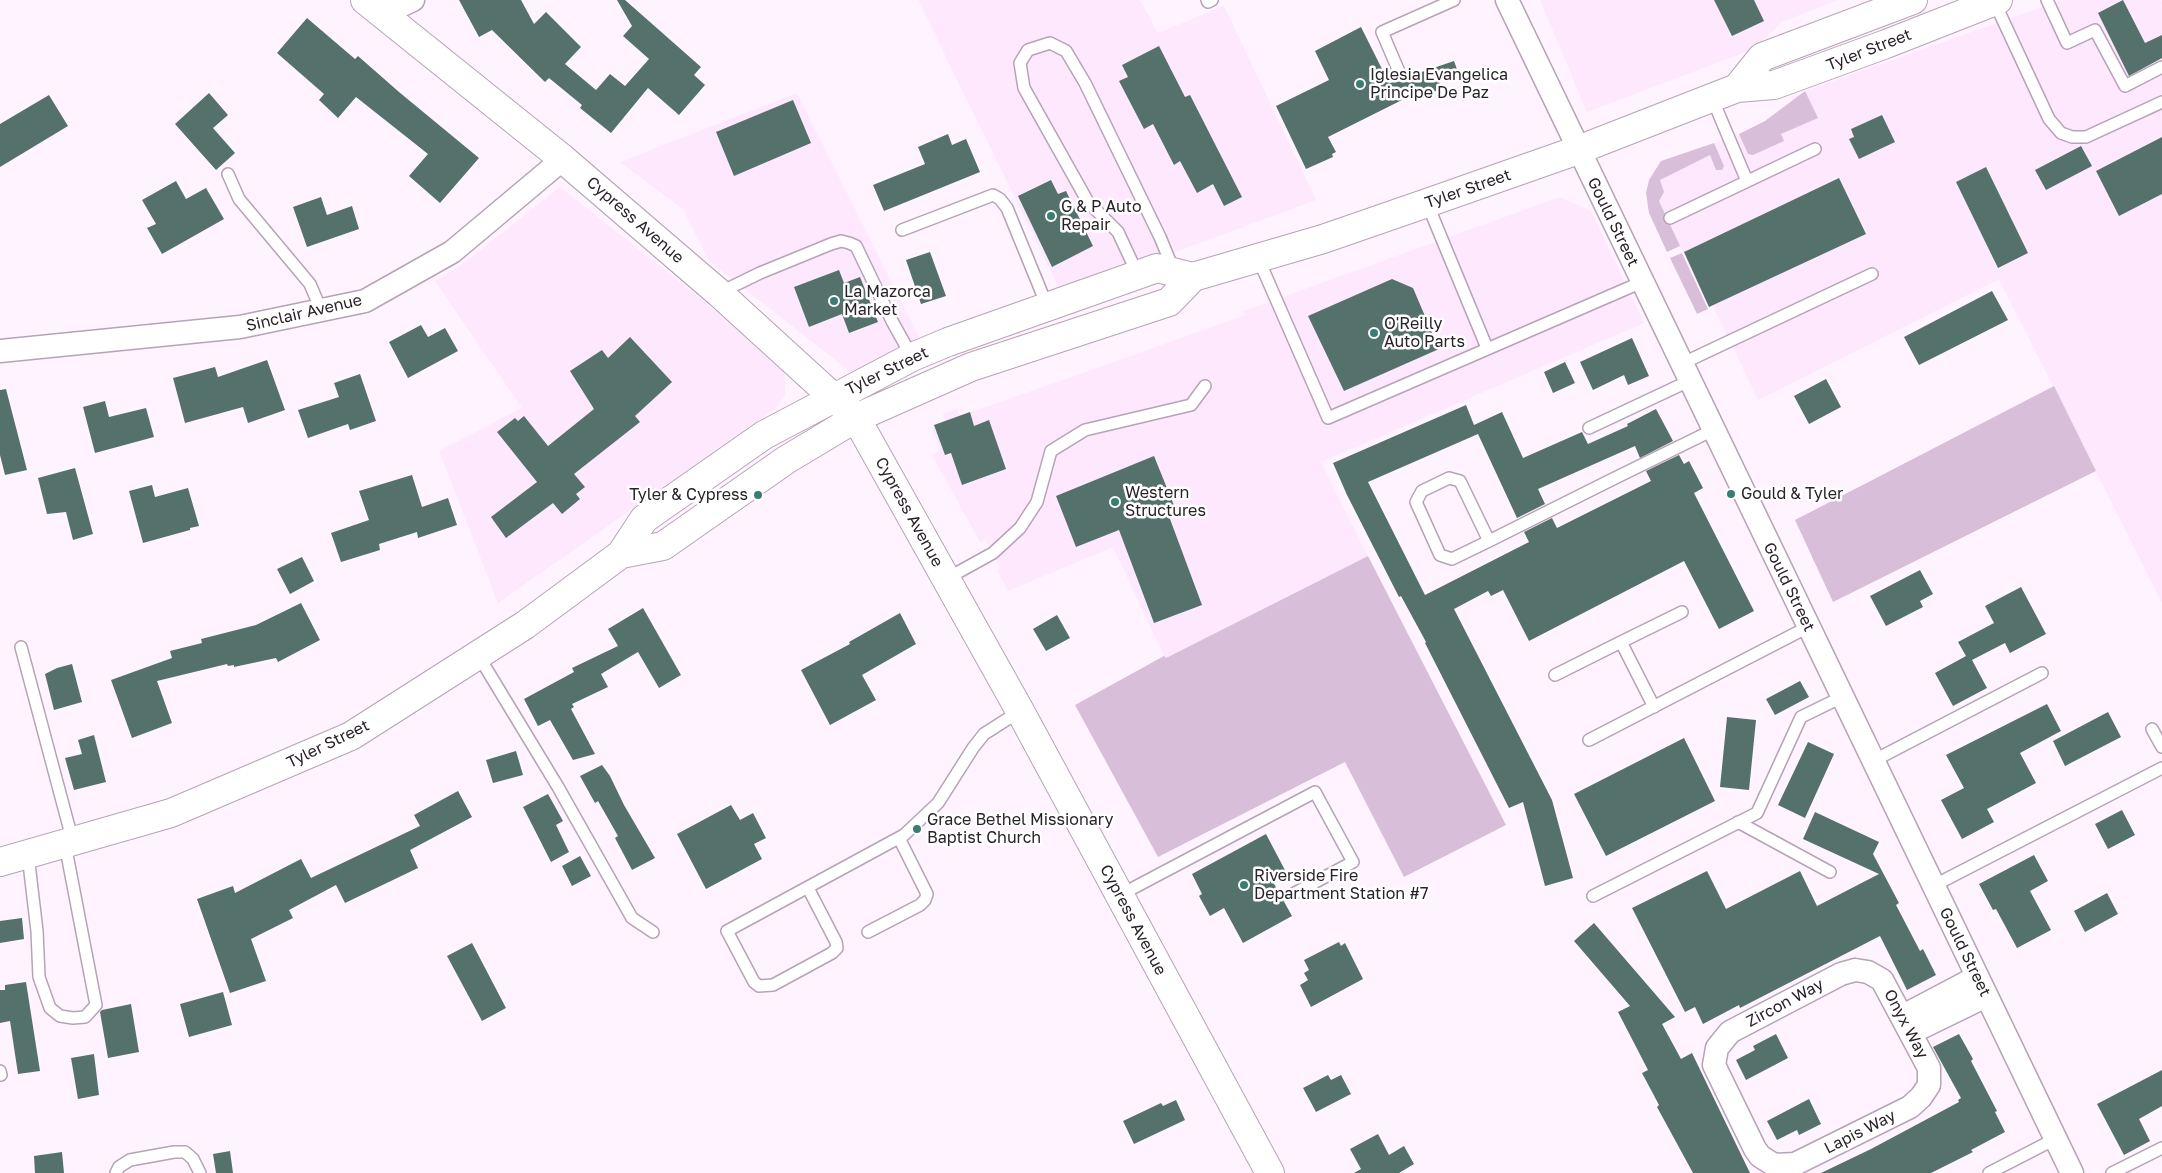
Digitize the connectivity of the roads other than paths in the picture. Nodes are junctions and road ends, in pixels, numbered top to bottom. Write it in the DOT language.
graph roads {
  1 [pos="413,0"];
  2 [pos="1207,0"];
  3 [pos="1212,0"];
  4 [pos="1454,0"];
  5 [pos="1507,0"];
  6 [pos="1913,0"];
  7 [pos="2047,0"];
  8 [pos="1996,1"];
  9 [pos="1880,6"];
  10 [pos="374,7"];
  11 [pos="2162,67"];
  12 [pos="1400,74"];
  13 [pos="1737,88"];
  14 [pos="1712,98"];
  15 [pos="2162,102"];
  16 [pos="1815,149"];
  17 [pos="1578,150"];
  18 [pos="563,159"];
  19 [pos="228,174"];
  20 [pos="1747,181"];
  21 [pos="1427,203"];
  22 [pos="1670,218"];
  23 [pos="902,230"];
  24 [pos="1258,258"];
  25 [pos="1872,274"];
  26 [pos="1138,275"];
  27 [pos="1184,275"];
  28 [pos="1642,282"];
  29 [pos="719,293"];
  30 [pos="1048,308"];
  31 [pos="321,310"];
  32 [pos="1487,348"];
  33 [pos="0,351"];
  34 [pos="912,357"];
  35 [pos="1685,373"];
  36 [pos="1204,386"];
  37 [pos="833,398"];
  38 [pos="856,418"];
  39 [pos="1589,428"];
  40 [pos="1713,430"];
  41 [pos="1489,541"];
  42 [pos="621,554"];
  43 [pos="946,579"];
  44 [pos="1682,612"];
  45 [pos="1808,627"];
  46 [pos="1621,642"];
  47 [pos="21,647"];
  48 [pos="478,655"];
  49 [pos="2042,673"];
  50 [pos="1555,675"];
  51 [pos="1842,697"];
  52 [pos="1654,707"];
  53 [pos="1020,711"];
  54 [pos="2152,729"];
  55 [pos="1589,740"];
  56 [pos="2162,747"];
  57 [pos="1873,760"];
  58 [pos="2162,768"];
  59 [pos="1738,822"];
  60 [pos="899,838"];
  61 [pos="69,843"];
  62 [pos="28,854"];
  63 [pos="0,862"];
  64 [pos="1830,872"];
  65 [pos="1934,886"];
  66 [pos="808,888"];
  67 [pos="1293,894"];
  68 [pos="1120,896"];
  69 [pos="1593,896"];
  70 [pos="653,932"];
  71 [pos="868,932"];
  72 [pos="1868,972"];
  73 [pos="1982,986"];
  74 [pos="1907,1024"];
  75 [pos="1929,1085"];
  76 [pos="2055,1139"];
  77 [pos="2162,1148"];
  78 [pos="1781,1166"];
  79 [pos="116,1173"];
  80 [pos="200,1173"];
  81 [pos="1270,1173"];
  82 [pos="1989,1173"];
  83 [pos="2072,1173"];
  84 [pos="2112,1173"];
  1 -- 10 [label="street"];
  2 -- 3 [label="lane"];
  4 -- 12 [label="lane"];
  5 -- 17 [label="street, Gould Street"];
  6 -- 9 [label="main road, Tyler Street"];
  7 -- 11 [label="lane"];
  8 -- 13 [label="main road, Tyler Street"];
  8 -- 15 [label="lane"];
  9 -- 13 [label="main road, Tyler Street"];
  10 -- 18 [label="main road, Cypress Avenue"];
  13 -- 14 [label="main road, Tyler Street"];
  14 -- 17 [label="main road, Tyler Street"];
  14 -- 20 [label="lane"];
  16 -- 20 [label="lane"];
  17 -- 21 [label="main road, Tyler Street"];
  17 -- 28 [label="street, Gould Street"];
  18 -- 29 [label="main road, Cypress Avenue"];
  18 -- 31 [label="street, Sinclair Avenue"];
  19 -- 31 [label="lane"];
  20 -- 22 [label="lane"];
  21 -- 24 [label="main road, Tyler Street"];
  21 -- 32 [label="lane"];
  23 -- 30 [label="lane"];
  24 -- 27 [label="main road, Tyler Street"];
  24 -- 32 [label="lane"];
  25 -- 35 [label="lane"];
  26 -- 27 [label="main road, Tyler Street"];
  26 -- 27 [label="lane"];
  26 -- 30 [label="main road, Tyler Street"];
  27 -- 38 [label="main road, Tyler Street"];
  28 -- 32 [label="lane"];
  28 -- 35 [label="street, Gould Street"];
  29 -- 34 [label="lane"];
  29 -- 37 [label="main road, Cypress Avenue"];
  30 -- 34 [label="main road, Tyler Street"];
  31 -- 33 [label="street, Sinclair Avenue"];
  34 -- 37 [label="main road, Tyler Street"];
  35 -- 39 [label="lane"];
  35 -- 40 [label="street, Gould Street"];
  36 -- 43 [label="lane"];
  37 -- 38 [label="main road, Cypress Avenue"];
  37 -- 42 [label="main road, Tyler Street"];
  38 -- 42 [label="main road, Tyler Street"];
  38 -- 43 [label="main road, Cypress Avenue"];
  40 -- 41 [label="lane"];
  40 -- 45 [label="street, Gould Street"];
  41 -- 41 [label="lane"];
  42 -- 48 [label="main road, Tyler Street"];
  43 -- 53 [label="main road, Cypress Avenue"];
  44 -- 46 [label="lane"];
  45 -- 51 [label="street, Gould Street"];
  45 -- 52 [label="lane"];
  46 -- 50 [label="lane"];
  46 -- 52 [label="lane"];
  47 -- 61 [label="lane"];
  48 -- 61 [label="main road, Tyler Street"];
  48 -- 70 [label="lane"];
  49 -- 57 [label="lane"];
  51 -- 57 [label="street, Gould Street"];
  51 -- 59 [label="lane"];
  52 -- 55 [label="lane"];
  53 -- 60 [label="lane"];
  53 -- 68 [label="main road, Cypress Avenue"];
  54 -- 56 [label="lane"];
  57 -- 65 [label="street, Gould Street"];
  58 -- 65 [label="lane"];
  59 -- 64 [label="lane"];
  59 -- 69 [label="lane"];
  60 -- 66 [label="lane"];
  60 -- 71 [label="lane"];
  61 -- 62 [label="main road, Tyler Street"];
  61 -- 62 [label="lane"];
  62 -- 63 [label="main road, Tyler Street"];
  65 -- 73 [label="street, Gould Street"];
  66 -- 66 [label="lane"];
  67 -- 68 [label="lane"];
  68 -- 81 [label="main road, Cypress Avenue"];
  72 -- 74 [label="street, Onyx Way"];
  72 -- 78 [label="street, Zircon Way"];
  73 -- 74 [label="street"];
  73 -- 76 [label="street, Gould Street"];
  74 -- 75 [label="street, Onyx Way"];
  75 -- 78 [label="street, Lapis Way"];
  76 -- 82 [label="lane"];
  76 -- 83 [label="street, Gould Street"];
  77 -- 84 [label="lane"];
  79 -- 80 [label="lane"];
}
